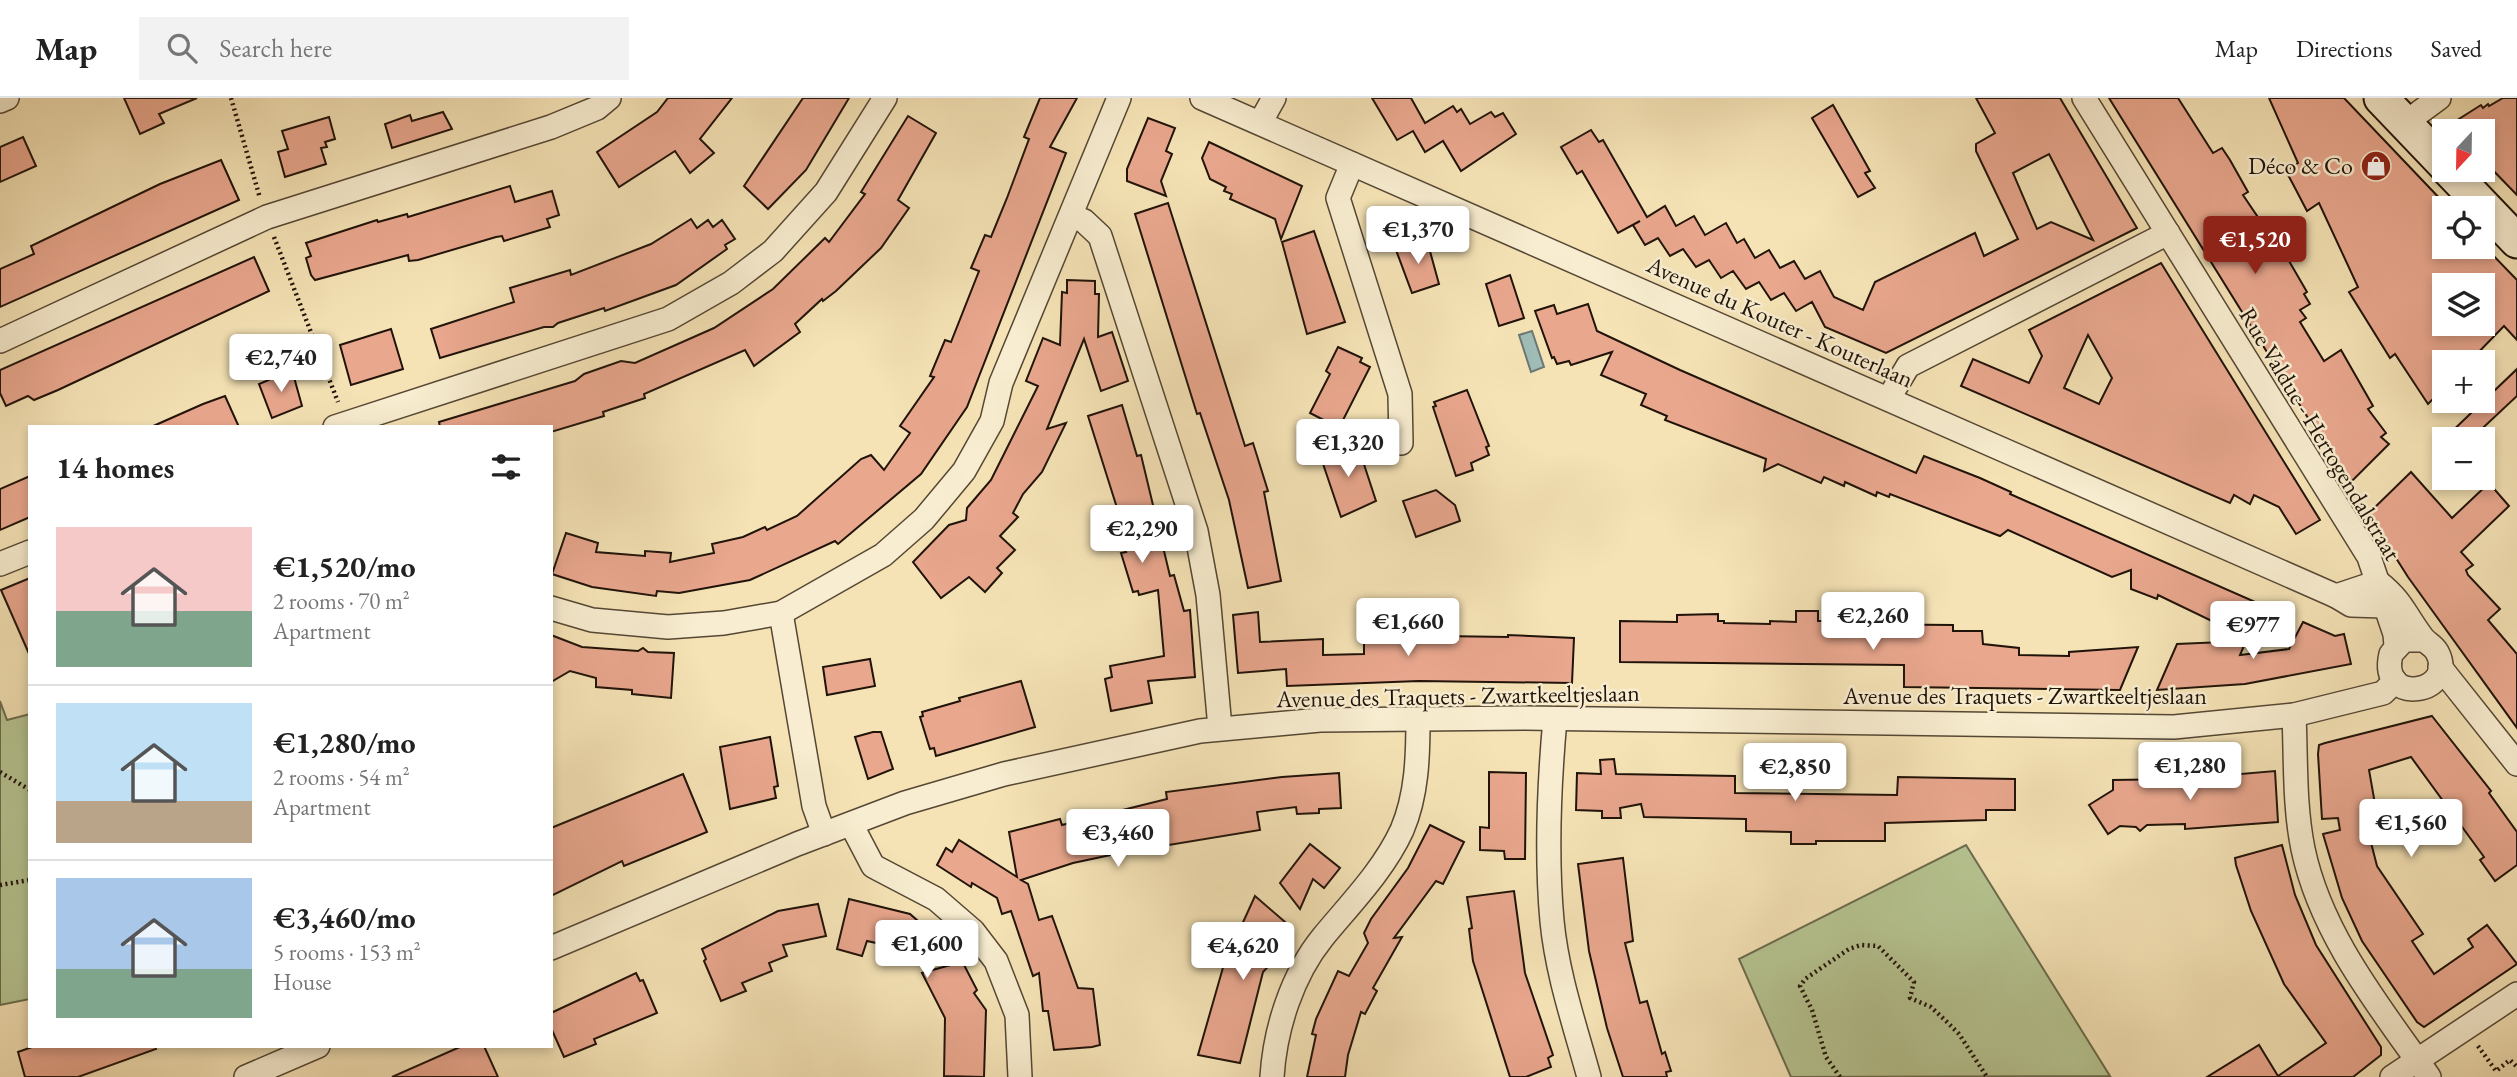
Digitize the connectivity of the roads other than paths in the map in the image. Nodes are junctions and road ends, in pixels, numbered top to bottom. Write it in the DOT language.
graph roads {
  1 [pos="7,98"];
  2 [pos="609,98"];
  3 [pos="885,98"];
  4 [pos="1119,98"];
  5 [pos="1202,98"];
  6 [pos="1274,98"];
  7 [pos="2084,98"];
  8 [pos="2381,98"];
  9 [pos="2439,98"];
  10 [pos="0,101"];
  11 [pos="1260,123"];
  12 [pos="2405,123"];
  13 [pos="2432,152"];
  14 [pos="1352,164"];
  15 [pos="2460,182"];
  16 [pos="1071,216"];
  17 [pos="2168,233"];
  18 [pos="2517,241"];
  19 [pos="0,341"];
  20 [pos="1889,398"];
  21 [pos="342,421"];
  22 [pos="1401,443"];
  23 [pos="28,553"];
  24 [pos="0,564"];
  25 [pos="2378,582"];
  26 [pos="2336,596"];
  27 [pos="2384,606"];
  28 [pos="553,609"];
  29 [pos="781,613"];
  30 [pos="2424,640"];
  31 [pos="2396,646"];
  32 [pos="2440,667"];
  33 [pos="2395,681"];
  34 [pos="2423,689"];
  35 [pos="2475,711"];
  36 [pos="2294,715"];
  37 [pos="1418,719"];
  38 [pos="1555,719"];
  39 [pos="1220,728"];
  40 [pos="2517,764"];
  41 [pos="851,824"];
  42 [pos="824,834"];
  43 [pos="553,946"];
  44 [pos="2517,994"];
  45 [pos="313,1048"];
  46 [pos="2423,1069"];
  47 [pos="246,1077"];
  48 [pos="1020,1077"];
  49 [pos="1272,1077"];
  50 [pos="1589,1077"];
  51 [pos="2392,1077"];
  1 -- 10 [label="street"];
  2 -- 19 [label="street"];
  3 -- 21 [label="street"];
  4 -- 16 [label="street"];
  5 -- 11 [label="street, Avenue du Kouter - Kouterlaan"];
  6 -- 11 [label="street"];
  7 -- 17 [label="street, Rue Valduc - Hertogendalstraat"];
  8 -- 12 [label="main road"];
  9 -- 12 [label="street"];
  11 -- 14 [label="street, Avenue du Kouter - Kouterlaan"];
  12 -- 13 [label="main road"];
  14 -- 20 [label="street, Avenue du Kouter - Kouterlaan"];
  14 -- 22 [label="street"];
  15 -- 18 [label="main road"];
  16 -- 29 [label="street"];
  16 -- 39 [label="street"];
  17 -- 20 [label="street"];
  17 -- 25 [label="street, Rue Valduc - Hertogendalstraat"];
  20 -- 26 [label="street, Avenue du Kouter - Kouterlaan"];
  23 -- 24 [label="street"];
  25 -- 26 [label="street"];
  25 -- 27 [label="street, Rue Valduc - Hertogendalstraat"];
  25 -- 30 [label="street, Rue Valduc - Hertogendalstraat"];
  26 -- 27 [label="street, Avenue du Kouter - Kouterlaan"];
  27 -- 31 [label="street, Rue Valduc - Hertogendalstraat"];
  28 -- 29 [label="street"];
  29 -- 42 [label="street"];
  30 -- 31 [label="street"];
  30 -- 32 [label="street, Rue Valduc - Hertogendalstraat"];
  31 -- 33 [label="street, Rue Valduc - Hertogendalstraat"];
  32 -- 34 [label="street"];
  32 -- 35 [label="street, Rue Valduc - Hertogendalstraat"];
  33 -- 34 [label="street, Rue Valduc - Hertogendalstraat"];
  33 -- 36 [label="street, Avenue des Traquets - Zwartkeeltjeslaan"];
  34 -- 35 [label="street, Rue Valduc - Hertogendalstraat"];
  35 -- 40 [label="street, Rue Valduc - Hertogendalstraat"];
  36 -- 38 [label="street, Avenue des Traquets - Zwartkeeltjeslaan"];
  36 -- 46 [label="street"];
  37 -- 38 [label="street, Avenue des Traquets - Zwartkeeltjeslaan"];
  37 -- 39 [label="street, Avenue des Traquets - Zwartkeeltjeslaan"];
  37 -- 49 [label="street"];
  38 -- 50 [label="street"];
  39 -- 41 [label="street, Avenue des Traquets - Zwartkeeltjeslaan"];
  41 -- 42 [label="street, Avenue des Traquets - Zwartkeeltjeslaan"];
  41 -- 48 [label="street"];
  42 -- 43 [label="street, Avenue des Traquets - Zwartkeeltjeslaan"];
  44 -- 46 [label="street"];
  45 -- 47 [label="street"];
  46 -- 51 [label="street"];
}
